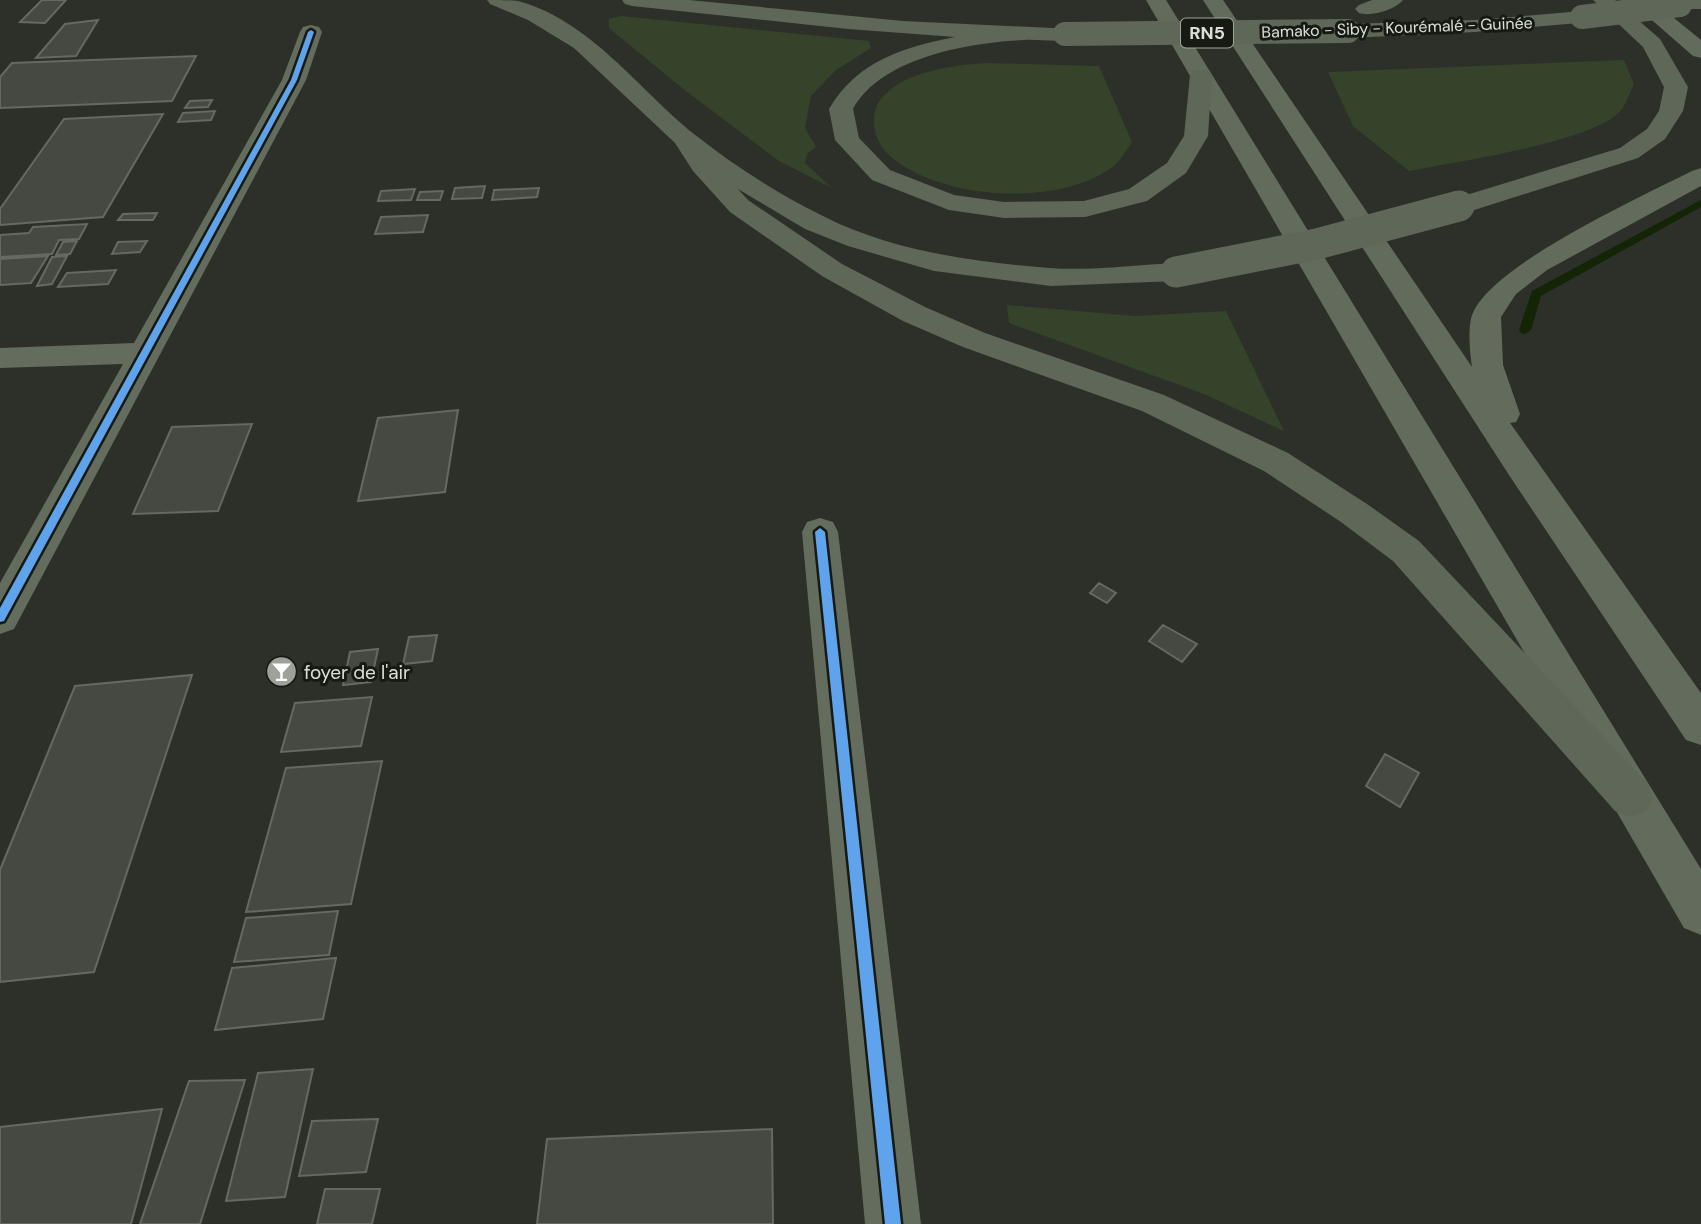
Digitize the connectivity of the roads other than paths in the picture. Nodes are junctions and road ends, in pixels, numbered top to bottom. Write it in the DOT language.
graph roads {
  1 [pos="497,0"];
  2 [pos="632,0"];
  3 [pos="1213,0"];
  4 [pos="1603,0"];
  5 [pos="1639,0"];
  6 [pos="1400,3"];
  7 [pos="1691,4"];
  8 [pos="1148,6"];
  9 [pos="1320,10"];
  10 [pos="1342,10"];
  11 [pos="312,32"];
  12 [pos="1018,34"];
  13 [pos="1701,51"];
  14 [pos="1201,75"];
  15 [pos="685,139"];
  16 [pos="1701,176"];
  17 [pos="145,352"];
  18 [pos="0,358"];
  19 [pos="1521,466"];
  20 [pos="820,532"];
  21 [pos="0,618"];
  22 [pos="1701,727"];
  23 [pos="1631,797"];
  24 [pos="1701,912"];
  25 [pos="893,1224"];
  1 -- 15 [label="highway"];
  2 -- 12 [label="highway, Bamako - Siby - Kourémalé - Guinée / RN5"];
  3 -- 19 [label="main road"];
  4 -- 15 [label="highway, bridge"];
  5 -- 13 [label="main road"];
  6 -- 10 [label="highway, Bamako - Siby - Kourémalé - Guinée"];
  7 -- 12 [label="highway, Bamako - Siby - Kourémalé - Guinée / RN5, bridge"];
  8 -- 9 [label="highway, Bamako - Siby - Kourémalé - Guinée / RN5"];
  8 -- 14 [label="main road"];
  11 -- 17 [label="street"];
  12 -- 14 [label="highway"];
  14 -- 23 [label="main road"];
  15 -- 23 [label="highway"];
  16 -- 19 [label="main road"];
  17 -- 18 [label="street"];
  17 -- 21 [label="street"];
  19 -- 22 [label="main road"];
  20 -- 25 [label="street"];
  23 -- 24 [label="main road"];
}
